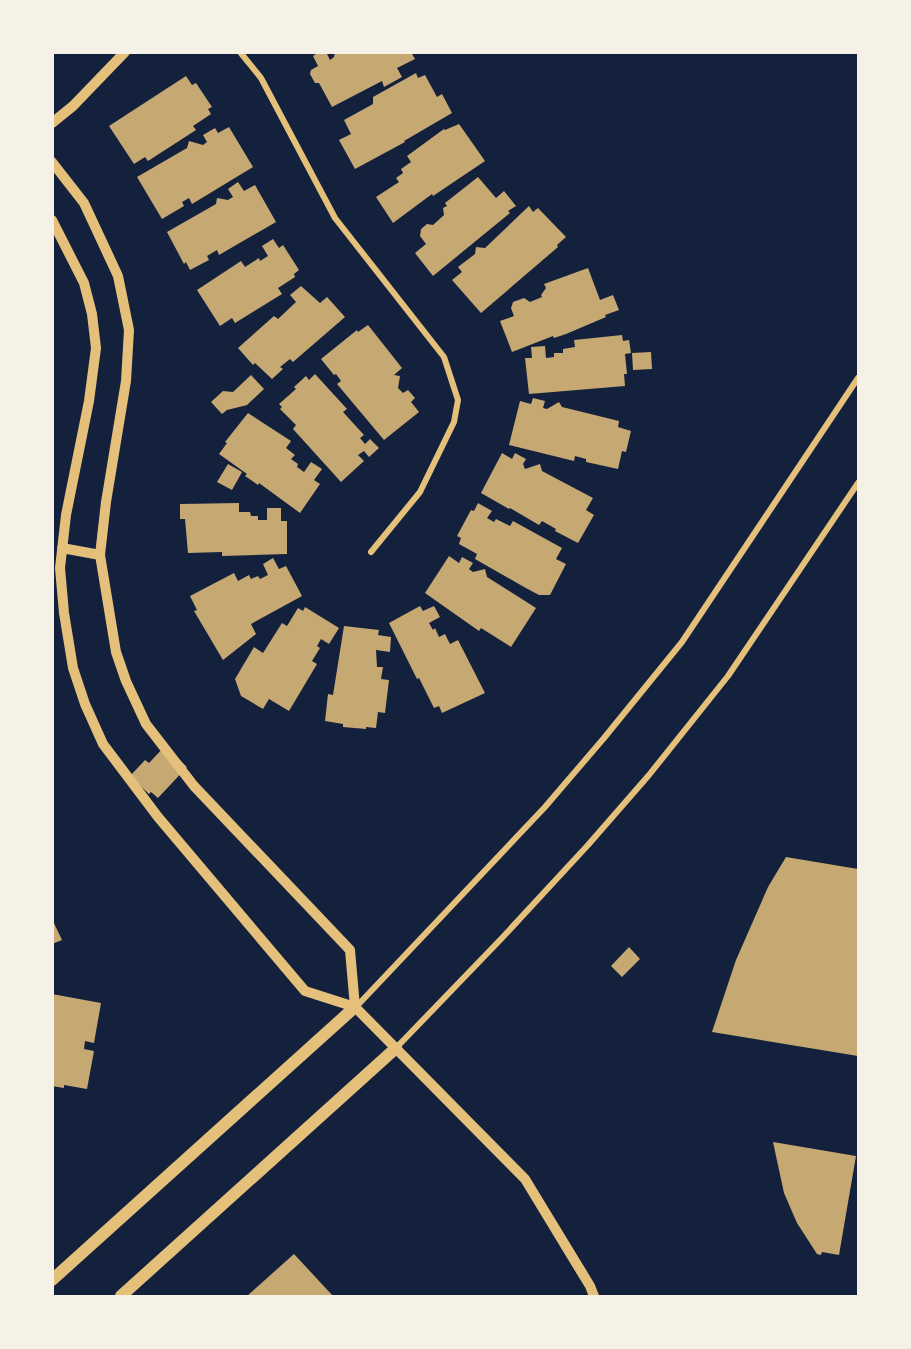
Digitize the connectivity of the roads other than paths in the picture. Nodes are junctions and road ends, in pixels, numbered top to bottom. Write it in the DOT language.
graph roads {
  1 [pos="125,52"];
  2 [pos="240,52"];
  3 [pos="52,123"];
  4 [pos="52,162"];
  5 [pos="52,220"];
  6 [pos="858,378"];
  7 [pos="858,483"];
  8 [pos="62,548"];
  9 [pos="371,552"];
  10 [pos="100,555"];
  11 [pos="355,1007"];
  12 [pos="396,1048"];
  13 [pos="52,1280"];
  14 [pos="121,1296"];
  15 [pos="594,1296"];
  1 -- 3 [label="street"];
  2 -- 9 [label="street"];
  4 -- 10 [label="street"];
  5 -- 8 [label="street"];
  6 -- 11 [label="street"];
  7 -- 12 [label="street"];
  8 -- 10 [label="street"];
  8 -- 11 [label="street"];
  10 -- 11 [label="street"];
  11 -- 12 [label="street"];
  11 -- 13 [label="main road"];
  12 -- 14 [label="main road"];
  12 -- 15 [label="street"];
}
